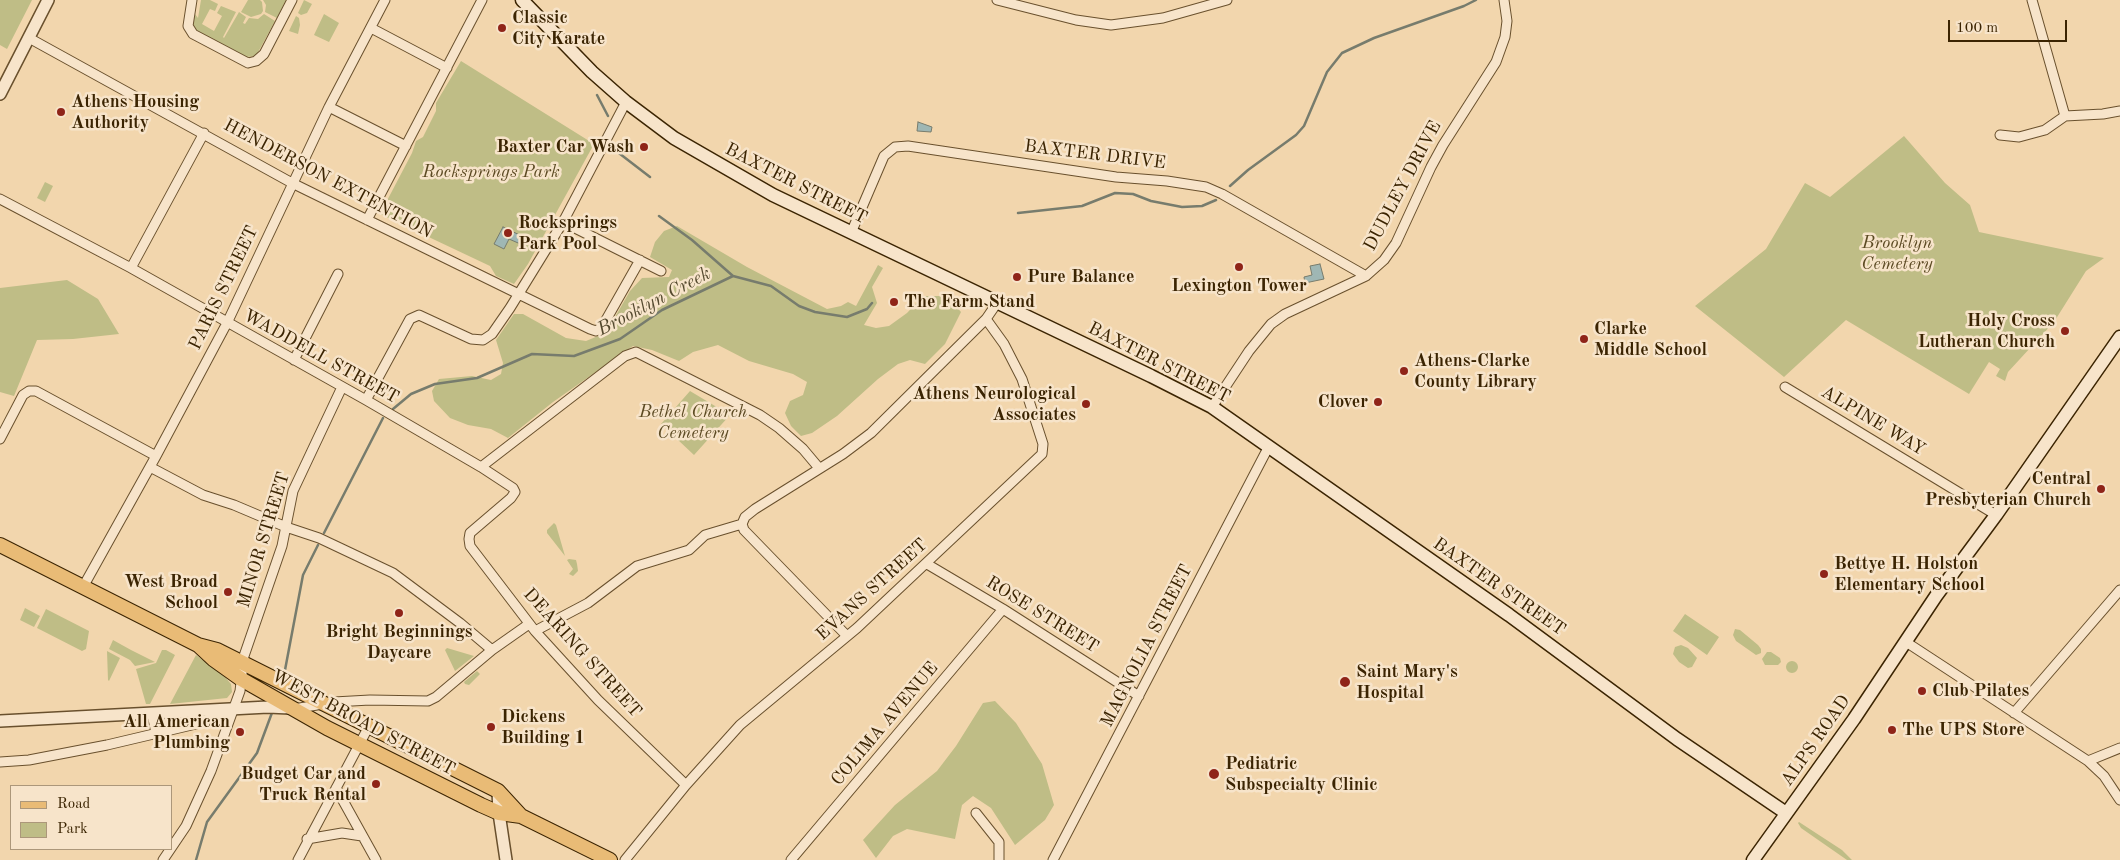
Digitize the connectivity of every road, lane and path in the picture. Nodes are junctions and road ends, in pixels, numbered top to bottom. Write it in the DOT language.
graph roads {
  1 [pos="48,0"];
  2 [pos="192,0"];
  3 [pos="292,0"];
  4 [pos="385,0"];
  5 [pos="482,0"];
  6 [pos="522,0"];
  7 [pos="997,0"];
  8 [pos="1227,0"];
  9 [pos="1504,0"];
  10 [pos="2032,0"];
  11 [pos="371,28"];
  12 [pos="29,38"];
  13 [pos="447,68"];
  14 [pos="0,94"];
  15 [pos="626,102"];
  16 [pos="329,107"];
  17 [pos="2120,111"];
  18 [pos="2065,116"];
  19 [pos="204,133"];
  20 [pos="2000,135"];
  21 [pos="406,146"];
  22 [pos="292,183"];
  23 [pos="0,199"];
  24 [pos="367,220"];
  25 [pos="563,222"];
  26 [pos="850,233"];
  27 [pos="640,260"];
  28 [pos="131,268"];
  29 [pos="661,271"];
  30 [pos="338,274"];
  31 [pos="1366,276"];
  32 [pos="519,294"];
  33 [pos="997,303"];
  34 [pos="986,319"];
  35 [pos="226,323"];
  36 [pos="2120,337"];
  37 [pos="294,360"];
  38 [pos="1785,387"];
  39 [pos="342,388"];
  40 [pos="366,400"];
  41 [pos="1212,407"];
  42 [pos="0,440"];
  43 [pos="1269,446"];
  44 [pos="156,456"];
  45 [pos="150,467"];
  46 [pos="481,467"];
  47 [pos="819,468"];
  48 [pos="515,492"];
  49 [pos="1996,515"];
  50 [pos="742,524"];
  51 [pos="286,527"];
  52 [pos="0,545"];
  53 [pos="926,564"];
  54 [pos="83,586"];
  55 [pos="2120,590"];
  56 [pos="1003,610"];
  57 [pos="532,627"];
  58 [pos="848,636"];
  59 [pos="1906,642"];
  60 [pos="198,645"];
  61 [pos="492,650"];
  62 [pos="243,662"];
  63 [pos="241,679"];
  64 [pos="1139,696"];
  65 [pos="322,703"];
  66 [pos="233,709"];
  67 [pos="294,709"];
  68 [pos="2014,712"];
  69 [pos="152,714"];
  70 [pos="0,721"];
  71 [pos="369,726"];
  72 [pos="156,733"];
  73 [pos="359,743"];
  74 [pos="2120,748"];
  75 [pos="2088,761"];
  76 [pos="0,762"];
  77 [pos="686,785"];
  78 [pos="336,788"];
  79 [pos="498,791"];
  80 [pos="2120,800"];
  81 [pos="499,813"];
  82 [pos="976,813"];
  83 [pos="1786,813"];
  84 [pos="521,816"];
  85 [pos="362,836"];
  86 [pos="308,839"];
  87 [pos="172,848"];
  88 [pos="170,850"];
  89 [pos="162,860"];
  90 [pos="298,860"];
  91 [pos="376,860"];
  92 [pos="506,860"];
  93 [pos="610,860"];
  94 [pos="626,860"];
  95 [pos="791,860"];
  96 [pos="999,860"];
  97 [pos="1053,860"];
  98 [pos="1753,860"];
  1 -- 12 [label="street"];
  2 -- 3 [label="street"];
  4 -- 11 [label="street, PARIS STREET"];
  5 -- 13 [label="street"];
  6 -- 15 [label="main road, BAXTER STREET"];
  7 -- 8 [label="street"];
  9 -- 31 [label="street, DUDLEY DRIVE"];
  10 -- 18 [label="street"];
  11 -- 13 [label="street"];
  11 -- 16 [label="street, PARIS STREET"];
  12 -- 14 [label="street"];
  12 -- 19 [label="street, HENDERSON EXTENTION"];
  13 -- 21 [label="street"];
  15 -- 25 [label="street"];
  15 -- 26 [label="main road, BAXTER STREET"];
  16 -- 21 [label="street"];
  16 -- 22 [label="street, PARIS STREET"];
  17 -- 18 [label="street"];
  18 -- 20 [label="street"];
  19 -- 22 [label="street, HENDERSON EXTENTION"];
  19 -- 28 [label="street"];
  21 -- 24 [label="street"];
  22 -- 24 [label="street, HENDERSON EXTENTION"];
  22 -- 35 [label="street, PARIS STREET"];
  23 -- 28 [label="street, WADDELL STREET"];
  24 -- 32 [label="street, HENDERSON EXTENTION"];
  25 -- 27 [label="street"];
  25 -- 32 [label="street"];
  26 -- 31 [label="street, BAXTER DRIVE"];
  26 -- 33 [label="main road, BAXTER STREET"];
  27 -- 29 [label="street"];
  27 -- 32 [label="street, HENDERSON EXTENTION"];
  28 -- 35 [label="street, WADDELL STREET"];
  30 -- 37 [label="street"];
  31 -- 41 [label="street, DUDLEY DRIVE"];
  32 -- 40 [label="street"];
  33 -- 34 [label="street"];
  33 -- 41 [label="main road, BAXTER STREET"];
  34 -- 47 [label="street"];
  34 -- 53 [label="street, EVANS STREET"];
  35 -- 37 [label="street, WADDELL STREET"];
  35 -- 44 [label="street, PARIS STREET"];
  36 -- 49 [label="main road, ALPS ROAD"];
  37 -- 39 [label="street, WADDELL STREET"];
  38 -- 49 [label="street, ALPINE WAY"];
  39 -- 40 [label="street, WADDELL STREET"];
  39 -- 51 [label="street, MINOR STREET"];
  40 -- 46 [label="street, WADDELL STREET"];
  41 -- 43 [label="main road, BAXTER STREET"];
  42 -- 44 [label="street"];
  43 -- 64 [label="street, MAGNOLIA STREET"];
  43 -- 83 [label="main road, BAXTER STREET"];
  44 -- 45 [label="street, PARIS STREET"];
  45 -- 51 [label="street"];
  45 -- 54 [label="street, PARIS STREET"];
  46 -- 47 [label="street"];
  46 -- 48 [label="street, WADDELL STREET"];
  47 -- 50 [label="street"];
  48 -- 57 [label="street, DEARING STREET"];
  49 -- 59 [label="main road, ALPS ROAD"];
  50 -- 57 [label="street"];
  50 -- 58 [label="street"];
  51 -- 61 [label="street"];
  51 -- 62 [label="street, MINOR STREET"];
  52 -- 54 [label="main road, WEST BROAD STREET"];
  53 -- 56 [label="street, ROSE STREET"];
  53 -- 58 [label="street, EVANS STREET"];
  54 -- 60 [label="main road, WEST BROAD STREET"];
  55 -- 68 [label="street"];
  56 -- 64 [label="street, ROSE STREET"];
  56 -- 95 [label="street, COLIMA AVENUE"];
  57 -- 61 [label="street"];
  57 -- 77 [label="street, DEARING STREET"];
  58 -- 77 [label="street, EVANS STREET"];
  59 -- 68 [label="street"];
  59 -- 83 [label="main road, ALPS ROAD"];
  60 -- 62 [label="main road, WEST BROAD STREET"];
  60 -- 63 [label="main road, WEST BROAD STREET"];
  61 -- 65 [label="street"];
  62 -- 63 [label="street, MINOR STREET"];
  62 -- 65 [label="main road, WEST BROAD STREET"];
  63 -- 66 [label="street, MINOR STREET"];
  63 -- 67 [label="main road, WEST BROAD STREET"];
  64 -- 97 [label="street, MAGNOLIA STREET"];
  65 -- 67 [label="street"];
  65 -- 71 [label="main road, WEST BROAD STREET"];
  66 -- 67 [label="street"];
  66 -- 69 [label="street"];
  66 -- 72 [label="street"];
  66 -- 87 [label="street, MINOR STREET"];
  67 -- 73 [label="main road, WEST BROAD STREET"];
  68 -- 75 [label="street"];
  69 -- 70 [label="street"];
  69 -- 72 [label="street"];
  71 -- 73 [label="street"];
  71 -- 79 [label="main road, WEST BROAD STREET"];
  72 -- 76 [label="street"];
  73 -- 78 [label="street"];
  73 -- 81 [label="main road, WEST BROAD STREET"];
  74 -- 75 [label="street"];
  75 -- 80 [label="street"];
  77 -- 94 [label="street, EVANS STREET"];
  78 -- 85 [label="street"];
  78 -- 86 [label="street"];
  79 -- 81 [label="street"];
  79 -- 84 [label="main road, WEST BROAD STREET"];
  81 -- 84 [label="main road, WEST BROAD STREET"];
  81 -- 92 [label="street"];
  82 -- 96 [label="street"];
  83 -- 98 [label="main road, ALPS ROAD"];
  84 -- 93 [label="main road, WEST BROAD STREET"];
  85 -- 86 [label="street"];
  85 -- 91 [label="street"];
  86 -- 90 [label="street"];
  88 -- 89 [label="street, MINOR STREET"];
}
